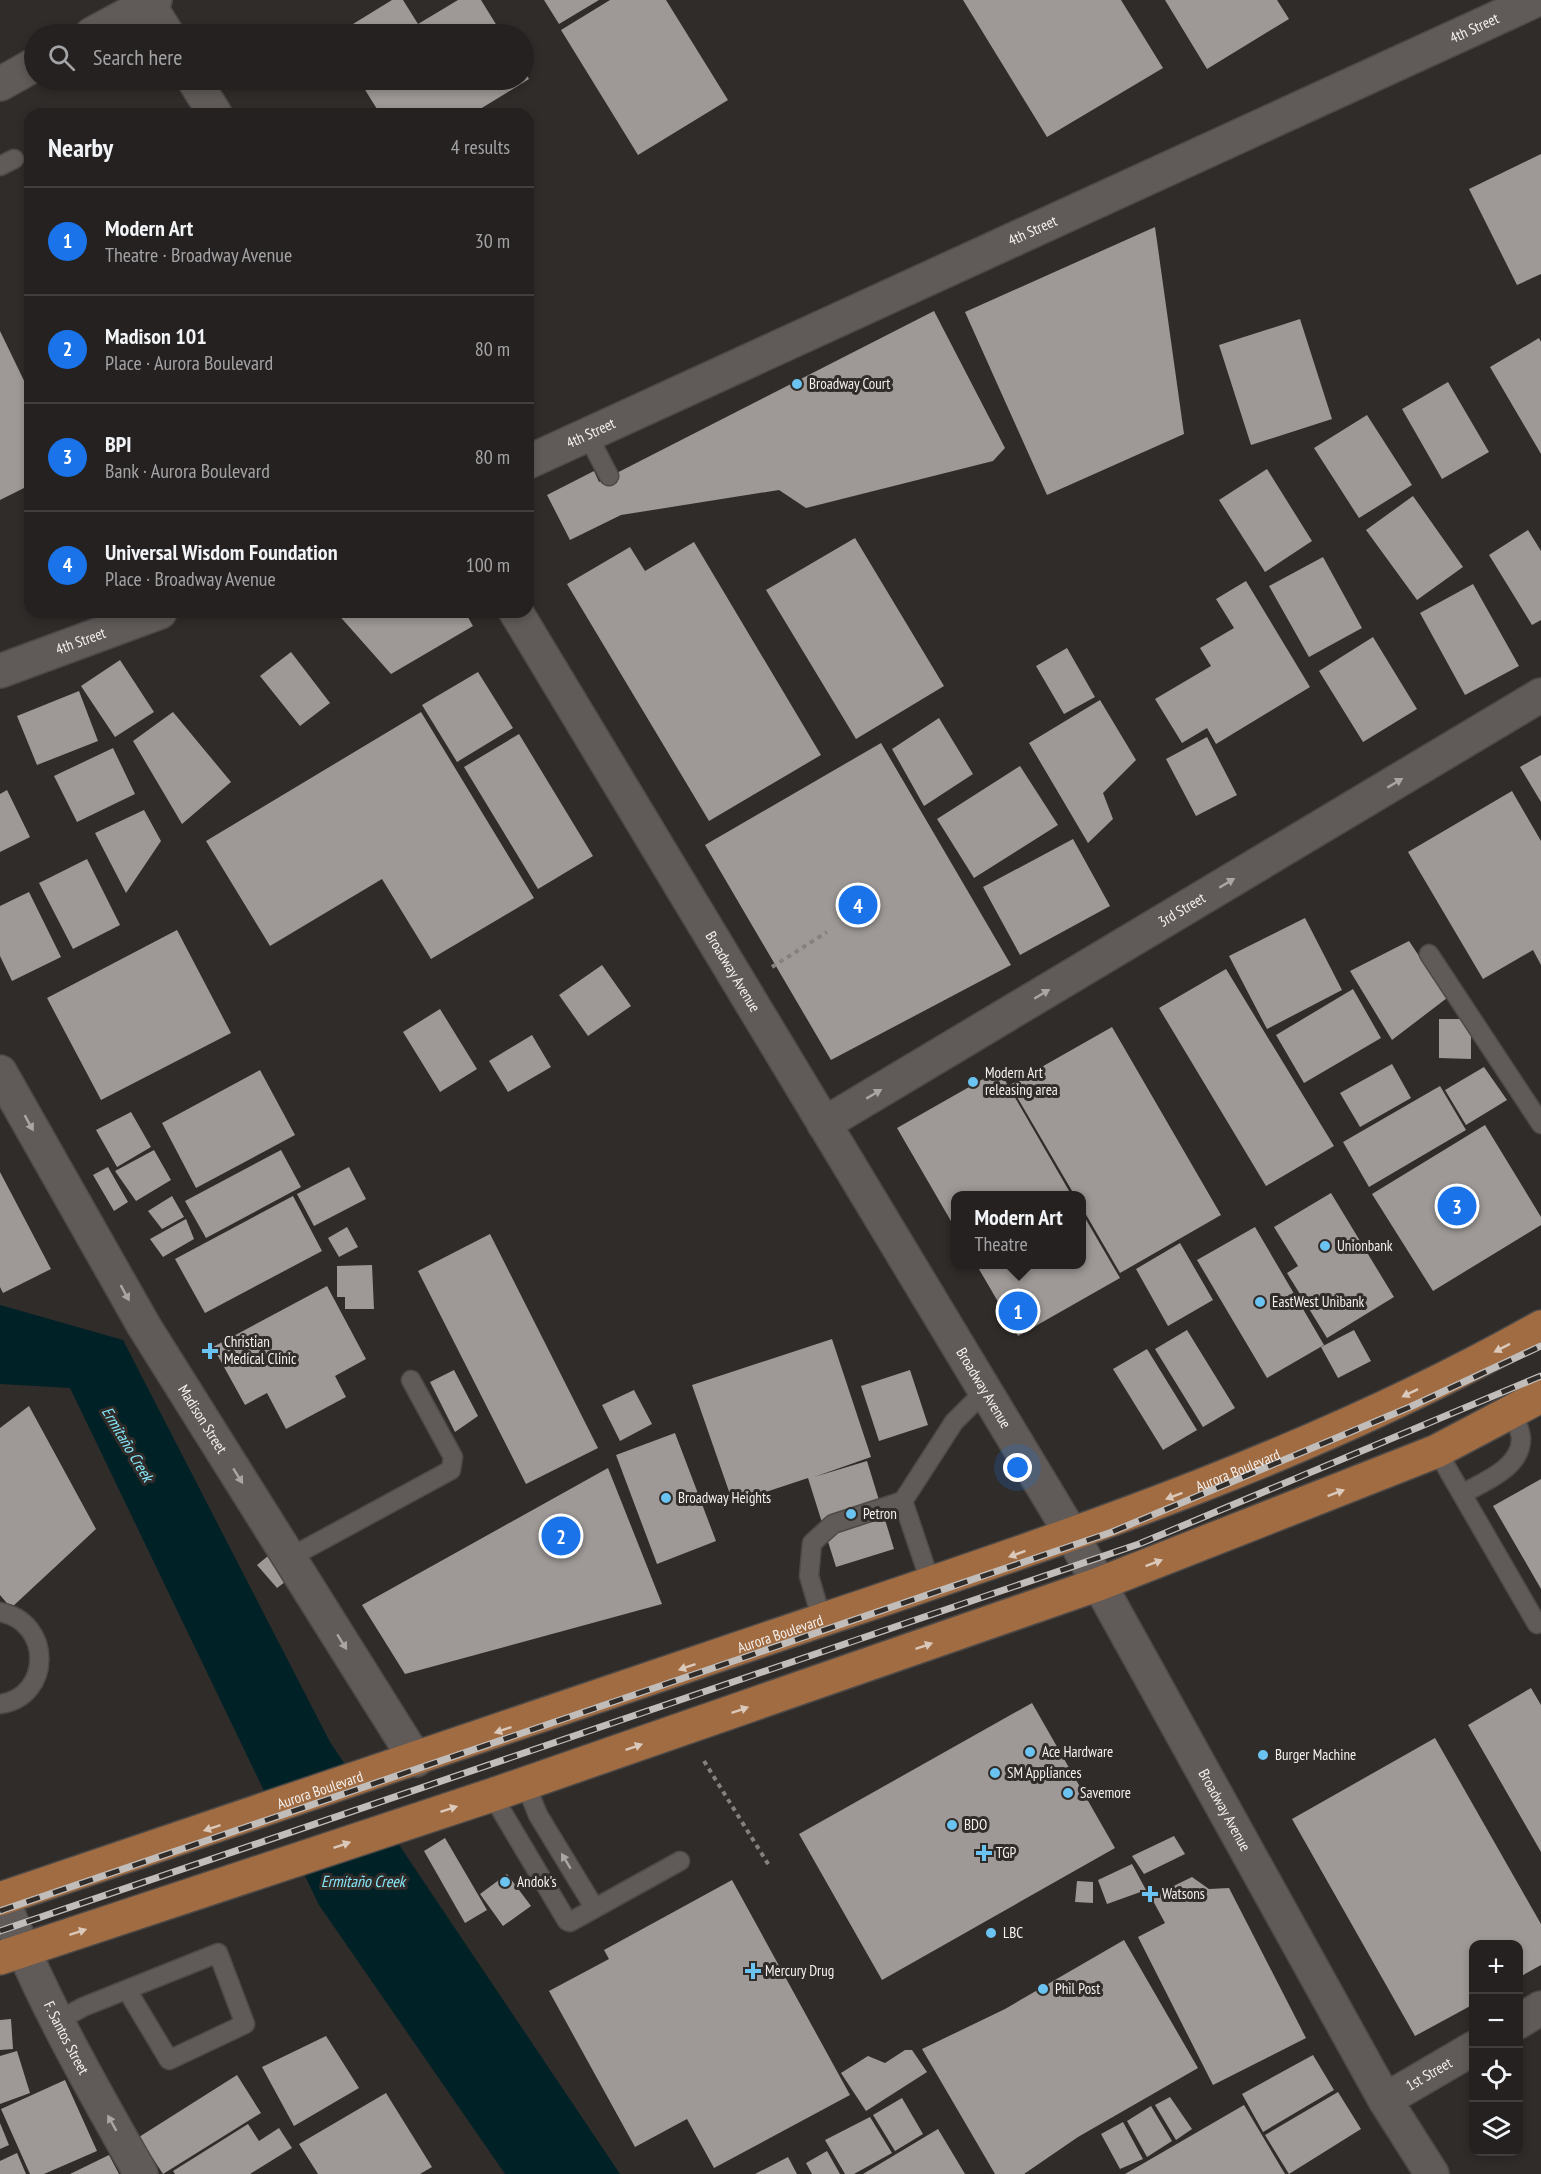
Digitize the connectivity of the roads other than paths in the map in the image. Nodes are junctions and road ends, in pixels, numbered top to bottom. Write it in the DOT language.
graph roads {
  1 [pos="1536,0"];
  2 [pos="150,1"];
  3 [pos="110,24"];
  4 [pos="162,24"];
  5 [pos="24,71"];
  6 [pos="0,84"];
  7 [pos="200,90"];
  8 [pos="211,108"];
  9 [pos="588,436"];
  10 [pos="534,459"];
  11 [pos="609,476"];
  12 [pos="144,618"];
  13 [pos="520,618"];
  14 [pos="0,671"];
  15 [pos="1541,695"];
  16 [pos="1429,954"];
  17 [pos="0,1072"];
  18 [pos="824,1124"];
  19 [pos="1541,1124"];
  20 [pos="1541,1327"];
  21 [pos="411,1380"];
  22 [pos="985,1391"];
  23 [pos="1541,1396"];
  24 [pos="1513,1412"];
  25 [pos="1437,1451"];
  26 [pos="1462,1494"];
  27 [pos="903,1501"];
  28 [pos="1072,1535"];
  29 [pos="289,1558"];
  30 [pos="931,1584"];
  31 [pos="1099,1584"];
  32 [pos="0,1612"];
  33 [pos="822,1620"];
  34 [pos="1537,1624"];
  35 [pos="0,1704"];
  36 [pos="416,1760"];
  37 [pos="525,1784"];
  38 [pos="492,1795"];
  39 [pos="680,1861"];
  40 [pos="1,1896"];
  41 [pos="594,1906"];
  42 [pos="11,1954"];
  43 [pos="127,1990"];
  44 [pos="1541,2008"];
  45 [pos="1523,2019"];
  46 [pos="56,2022"];
  47 [pos="1469,2050"];
  48 [pos="1384,2100"];
  49 [pos="141,2174"];
  50 [pos="1432,2174"];
  1 -- 9 [label="street, 4th Street"];
  2 -- 3 [label="street"];
  2 -- 4 [label="street"];
  5 -- 6 [label="street"];
  7 -- 8 [label="street"];
  9 -- 10 [label="street, 4th Street"];
  9 -- 11 [label="lane"];
  12 -- 14 [label="street, 4th Street"];
  13 -- 18 [label="street, Broadway Avenue"];
  18 -- 15 [label="street, 3rd Street, one-way"];
  16 -- 19 [label="lane"];
  17 -- 29 [label="street, Madison Street, one-way"];
  18 -- 22 [label="street, Broadway Avenue"];
  20 -- 28 [label="main road, Aurora Boulevard, one-way"];
  21 -- 29 [label="lane"];
  22 -- 27 [label="lane"];
  22 -- 28 [label="street, Broadway Avenue"];
  23 -- 24 [label="main road"];
  24 -- 25 [label="main road"];
  24 -- 26 [label="lane"];
  25 -- 26 [label="lane"];
  31 -- 25 [label="main road, one-way"];
  26 -- 34 [label="lane"];
  27 -- 30 [label="lane"];
  27 -- 33 [label="lane"];
  28 -- 30 [label="main road, Aurora Boulevard, one-way"];
  28 -- 31 [label="street, Broadway Avenue"];
  29 -- 36 [label="street, Madison Street, one-way"];
  30 -- 33 [label="main road, Aurora Boulevard"];
  37 -- 31 [label="main road, one-way"];
  31 -- 48 [label="street, Broadway Avenue"];
  32 -- 35 [label="lane"];
  33 -- 36 [label="main road, Aurora Boulevard, one-way"];
  36 -- 40 [label="main road, Aurora Boulevard, one-way"];
  37 -- 38 [label="main road"];
  41 -- 37 [label="lane, one-way"];
  38 -- 41 [label="lane"];
  42 -- 38 [label="main road, one-way"];
  39 -- 41 [label="lane"];
  40 -- 42 [label="street, F. Santos Street"];
  42 -- 46 [label="street, F. Santos Street"];
  43 -- 43 [label="lane"];
  43 -- 46 [label="lane"];
  44 -- 45 [label="street"];
  49 -- 46 [label="street, F. Santos Street, one-way"];
  47 -- 48 [label="street, 1st Street"];
  48 -- 50 [label="street, Broadway Avenue"];
}
